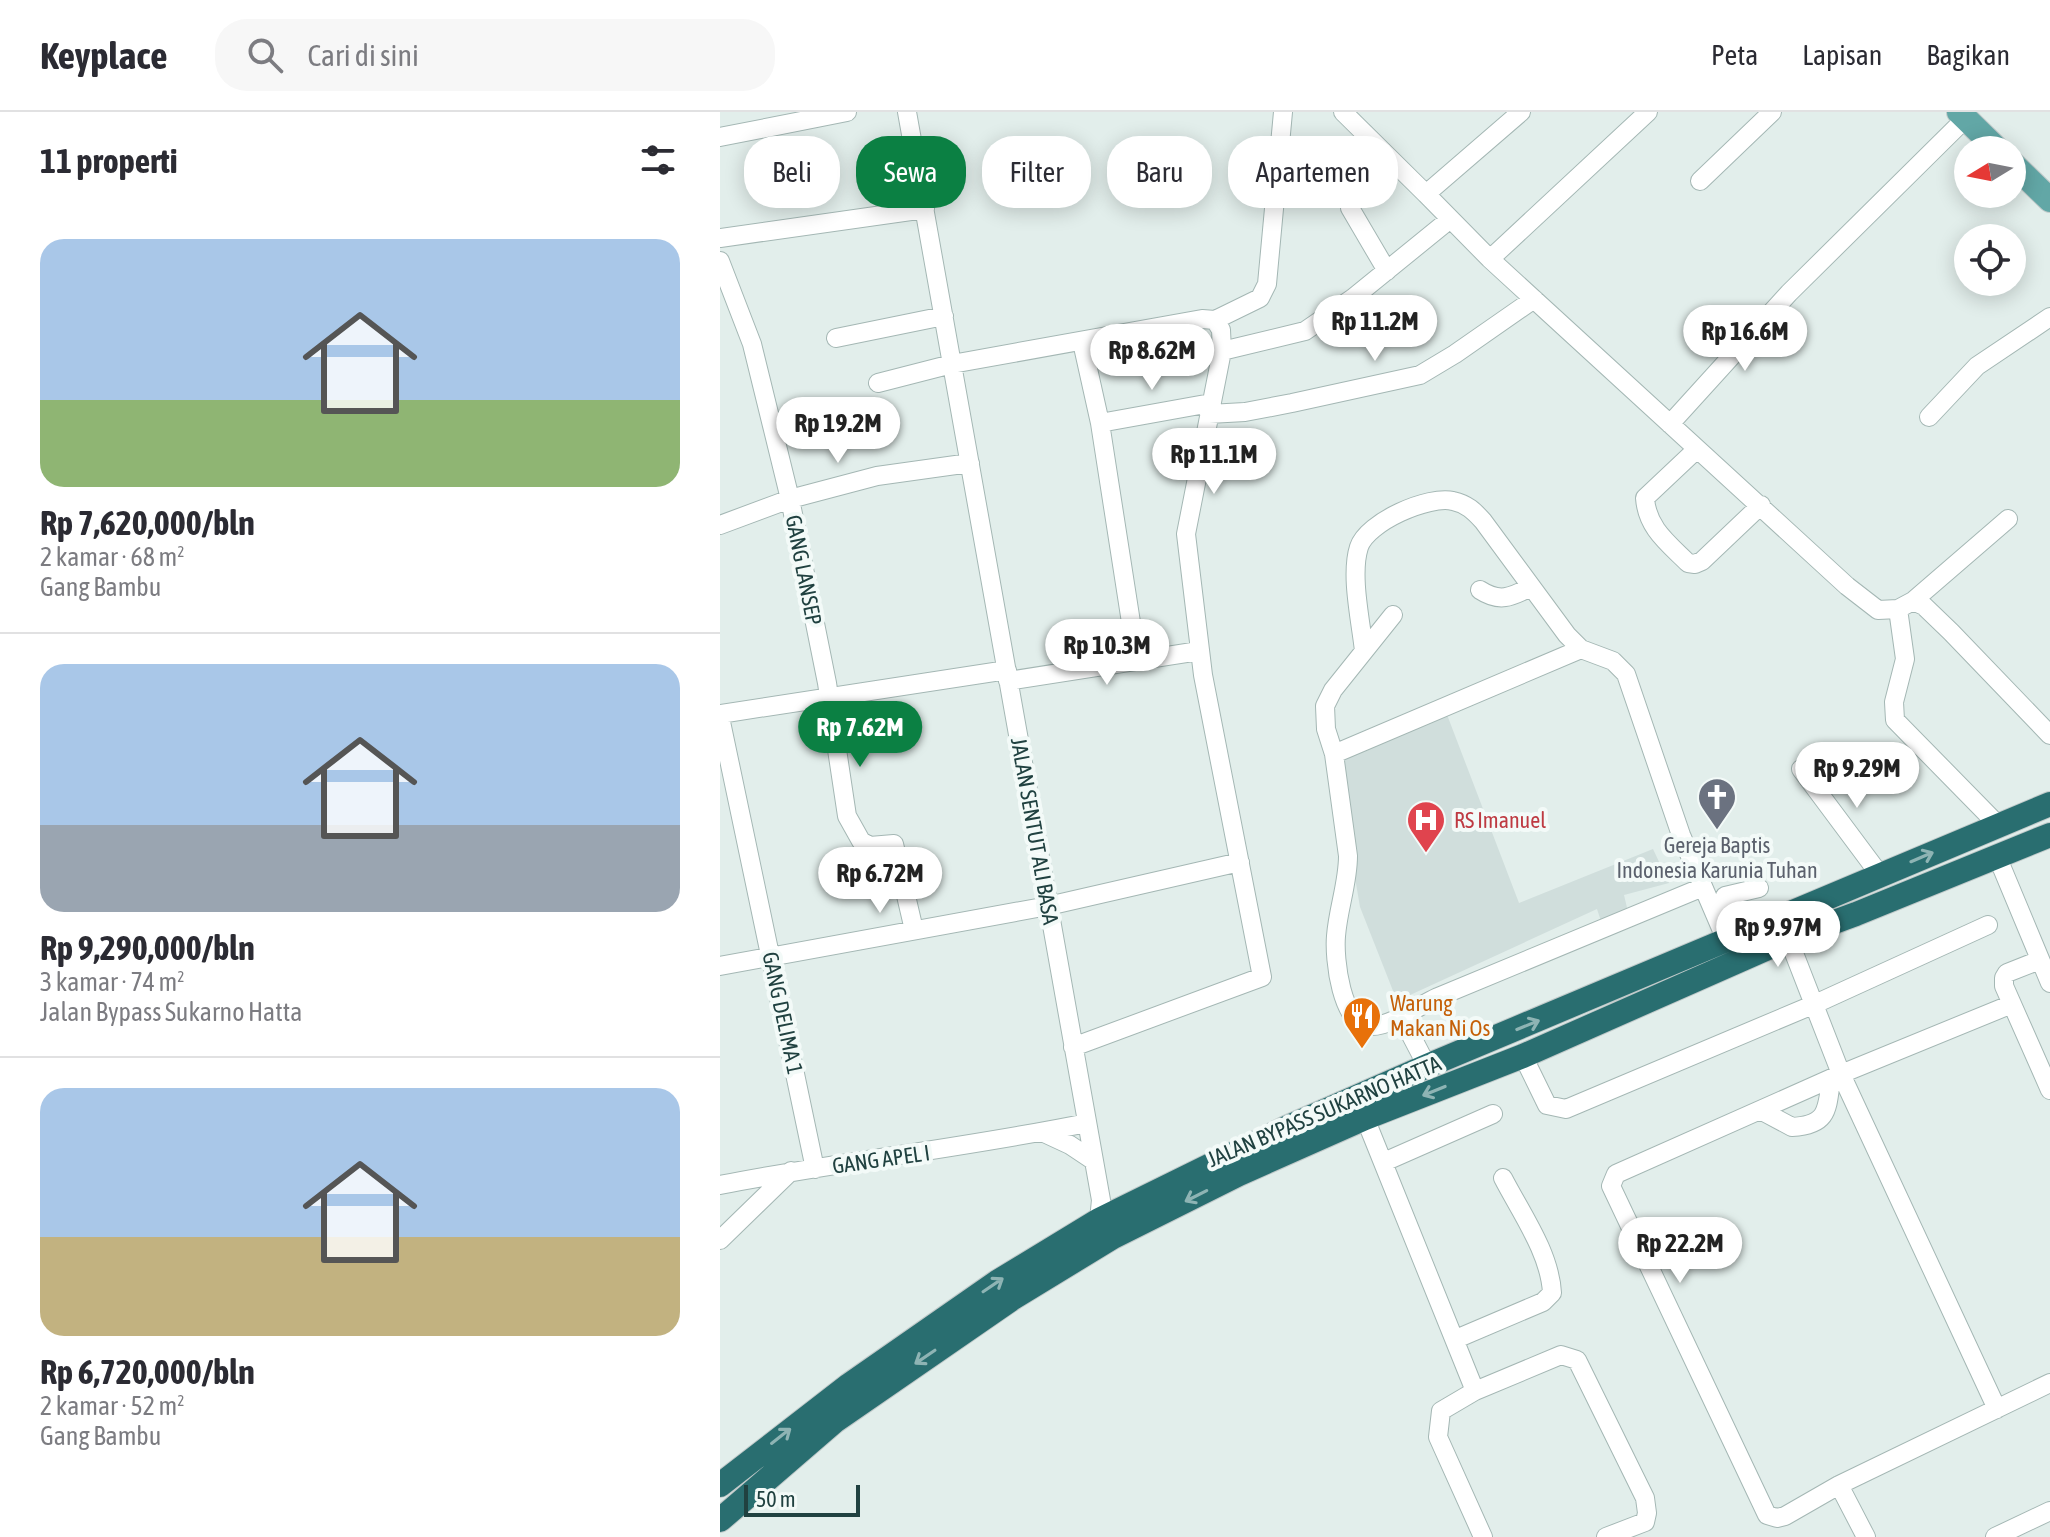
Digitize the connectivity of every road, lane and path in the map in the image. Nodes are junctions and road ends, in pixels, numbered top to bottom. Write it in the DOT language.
graph roads {
  1 [pos="847,112"];
  2 [pos="907,112"];
  3 [pos="1283,112"];
  4 [pos="1343,112"];
  5 [pos="1521,112"];
  6 [pos="1648,112"];
  7 [pos="1772,112"];
  8 [pos="1970,116"];
  9 [pos="1986,136"];
  10 [pos="720,137"];
  11 [pos="2026,177"];
  12 [pos="1700,181"];
  13 [pos="1426,194"];
  14 [pos="2050,200"];
  15 [pos="1350,208"];
  16 [pos="925,209"];
  17 [pos="1449,220"];
  18 [pos="720,238"];
  19 [pos="1490,259"];
  20 [pos="720,261"];
  21 [pos="1387,271"];
  22 [pos="1534,299"];
  23 [pos="944,316"];
  24 [pos="2050,317"];
  25 [pos="1215,320"];
  26 [pos="836,338"];
  27 [pos="1082,342"];
  28 [pos="1222,351"];
  29 [pos="952,364"];
  30 [pos="878,383"];
  31 [pos="1210,409"];
  32 [pos="1929,417"];
  33 [pos="1100,423"];
  34 [pos="1670,424"];
  35 [pos="1697,449"];
  36 [pos="970,463"];
  37 [pos="790,499"];
  38 [pos="1761,505"];
  39 [pos="2008,519"];
  40 [pos="720,525"];
  41 [pos="1531,587"];
  42 [pos="1480,590"];
  43 [pos="1906,605"];
  44 [pos="1393,615"];
  45 [pos="1581,649"];
  46 [pos="1199,651"];
  47 [pos="1364,651"];
  48 [pos="1137,661"];
  49 [pos="1008,676"];
  50 [pos="829,697"];
  51 [pos="720,715"];
  52 [pos="2050,735"];
  53 [pos="1334,754"];
  54 [pos="1801,769"];
  55 [pos="2050,804"];
  56 [pos="1998,825"];
  57 [pos="2050,835"];
  58 [pos="1997,856"];
  59 [pos="1240,862"];
  60 [pos="1880,875"];
  61 [pos="1703,887"];
  62 [pos="1759,888"];
  63 [pos="1048,906"];
  64 [pos="1988,925"];
  65 [pos="1784,927"];
  66 [pos="914,930"];
  67 [pos="1733,937"];
  68 [pos="771,956"];
  69 [pos="720,966"];
  70 [pos="2046,968"];
  71 [pos="1641,989"];
  72 [pos="1815,1004"];
  73 [pos="2012,1004"];
  74 [pos="1587,1013"];
  75 [pos="1402,1018"];
  76 [pos="1073,1047"];
  77 [pos="1523,1056"];
  78 [pos="1427,1066"];
  79 [pos="1836,1077"];
  80 [pos="2050,1090"];
  81 [pos="1762,1111"];
  82 [pos="1493,1114"];
  83 [pos="1365,1118"];
  84 [pos="1087,1123"];
  85 [pos="1042,1132"];
  86 [pos="1094,1161"];
  87 [pos="1384,1162"];
  88 [pos="815,1169"];
  89 [pos="791,1171"];
  90 [pos="1503,1178"];
  91 [pos="720,1185"];
  92 [pos="1099,1220"];
  93 [pos="720,1240"];
  94 [pos="1456,1339"];
  95 [pos="2050,1383"];
  96 [pos="1475,1391"];
  97 [pos="1997,1409"];
  98 [pos="720,1485"];
  99 [pos="1839,1485"];
  100 [pos="2046,1513"];
  101 [pos="720,1520"];
  102 [pos="2050,1532"];
  103 [pos="1483,1537"];
  104 [pos="1606,1537"];
  105 [pos="1866,1537"];
  106 [pos="1995,1537"];
  1 -- 10 [label="street"];
  2 -- 16 [label="street, JALAN SENTUT ALI BASA"];
  3 -- 25 [label="street"];
  4 -- 13 [label="street"];
  5 -- 13 [label="street"];
  6 -- 19 [label="street"];
  7 -- 12 [label="street"];
  8 -- 9 [label="main road"];
  8 -- 34 [label="street"];
  11 -- 14 [label="main road"];
  13 -- 17 [label="street"];
  15 -- 21 [label="street"];
  16 -- 18 [label="street"];
  16 -- 23 [label="street, JALAN SENTUT ALI BASA"];
  17 -- 19 [label="street"];
  17 -- 21 [label="street"];
  19 -- 22 [label="street"];
  20 -- 37 [label="street, GANG LANSEP"];
  21 -- 28 [label="street"];
  22 -- 31 [label="street"];
  22 -- 34 [label="street"];
  23 -- 26 [label="street"];
  23 -- 29 [label="street, JALAN SENTUT ALI BASA"];
  24 -- 32 [label="street"];
  25 -- 27 [label="street"];
  25 -- 28 [label="street"];
  27 -- 29 [label="street"];
  27 -- 33 [label="street"];
  28 -- 31 [label="street"];
  29 -- 30 [label="street"];
  29 -- 36 [label="street, JALAN SENTUT ALI BASA"];
  31 -- 33 [label="street"];
  31 -- 46 [label="street"];
  33 -- 48 [label="street"];
  34 -- 35 [label="street"];
  35 -- 38 [label="street"];
  35 -- 38 [label="street"];
  36 -- 37 [label="street"];
  36 -- 49 [label="street, JALAN SENTUT ALI BASA"];
  37 -- 40 [label="street"];
  37 -- 50 [label="street, GANG LANSEP"];
  38 -- 43 [label="street"];
  39 -- 43 [label="street"];
  41 -- 42 [label="street"];
  41 -- 45 [label="street"];
  41 -- 47 [label="street"];
  43 -- 52 [label="street"];
  43 -- 56 [label="street"];
  44 -- 47 [label="street"];
  45 -- 53 [label="street"];
  45 -- 61 [label="street"];
  46 -- 48 [label="street"];
  46 -- 59 [label="street"];
  47 -- 53 [label="street"];
  48 -- 49 [label="street"];
  49 -- 50 [label="street"];
  49 -- 63 [label="street, JALAN SENTUT ALI BASA"];
  50 -- 51 [label="street"];
  50 -- 66 [label="street, GANG LANSEP"];
  51 -- 68 [label="street, GANG DELIMA 1"];
  53 -- 75 [label="street"];
  54 -- 60 [label="street"];
  55 -- 56 [label="highway, JALAN BYPASS SUKARNO HATTA"];
  60 -- 56 [label="highway, JALAN BYPASS SUKARNO HATTA, one-way"];
  57 -- 58 [label="highway, JALAN BYPASS SUKARNO HATTA"];
  58 -- 65 [label="highway, JALAN BYPASS SUKARNO HATTA"];
  58 -- 70 [label="street"];
  59 -- 63 [label="street"];
  59 -- 76 [label="street"];
  60 -- 65 [label="highway, JALAN BYPASS SUKARNO HATTA"];
  61 -- 67 [label="street"];
  61 -- 75 [label="street"];
  62 -- 67 [label="street"];
  63 -- 66 [label="street"];
  63 -- 76 [label="street, JALAN SENTUT ALI BASA"];
  64 -- 72 [label="street"];
  65 -- 67 [label="highway, JALAN BYPASS SUKARNO HATTA"];
  65 -- 71 [label="highway, JALAN BYPASS SUKARNO HATTA"];
  65 -- 72 [label="street"];
  66 -- 68 [label="street"];
  67 -- 71 [label="highway, JALAN BYPASS SUKARNO HATTA"];
  68 -- 69 [label="street"];
  68 -- 88 [label="street, GANG DELIMA 1"];
  70 -- 73 [label="street"];
  71 -- 74 [label="highway, JALAN BYPASS SUKARNO HATTA"];
  72 -- 77 [label="street"];
  72 -- 79 [label="street"];
  73 -- 79 [label="street"];
  73 -- 80 [label="street"];
  74 -- 77 [label="highway, JALAN BYPASS SUKARNO HATTA"];
  78 -- 74 [label="highway, JALAN BYPASS SUKARNO HATTA, one-way"];
  75 -- 78 [label="street"];
  76 -- 84 [label="street, JALAN SENTUT ALI BASA"];
  77 -- 83 [label="highway, JALAN BYPASS SUKARNO HATTA, one-way"];
  78 -- 92 [label="highway, JALAN BYPASS SUKARNO HATTA"];
  79 -- 81 [label="street"];
  79 -- 81 [label="street"];
  79 -- 97 [label="street"];
  81 -- 99 [label="street"];
  82 -- 87 [label="street"];
  83 -- 87 [label="street"];
  83 -- 101 [label="highway, JALAN BYPASS SUKARNO HATTA, one-way"];
  84 -- 85 [label="street, GANG APEL I"];
  84 -- 86 [label="street, JALAN SENTUT ALI BASA"];
  85 -- 86 [label="street"];
  85 -- 88 [label="street, GANG APEL I"];
  86 -- 92 [label="street, JALAN SENTUT ALI BASA"];
  87 -- 94 [label="street"];
  88 -- 89 [label="street, GANG APEL I"];
  89 -- 91 [label="street, GANG APEL I"];
  89 -- 93 [label="street"];
  90 -- 94 [label="street"];
  98 -- 92 [label="highway, JALAN BYPASS SUKARNO HATTA, one-way"];
  94 -- 96 [label="street"];
  95 -- 97 [label="street"];
  96 -- 103 [label="street"];
  96 -- 104 [label="street"];
  97 -- 99 [label="street"];
  99 -- 105 [label="street"];
  100 -- 102 [label="street"];
  100 -- 106 [label="street"];
}
